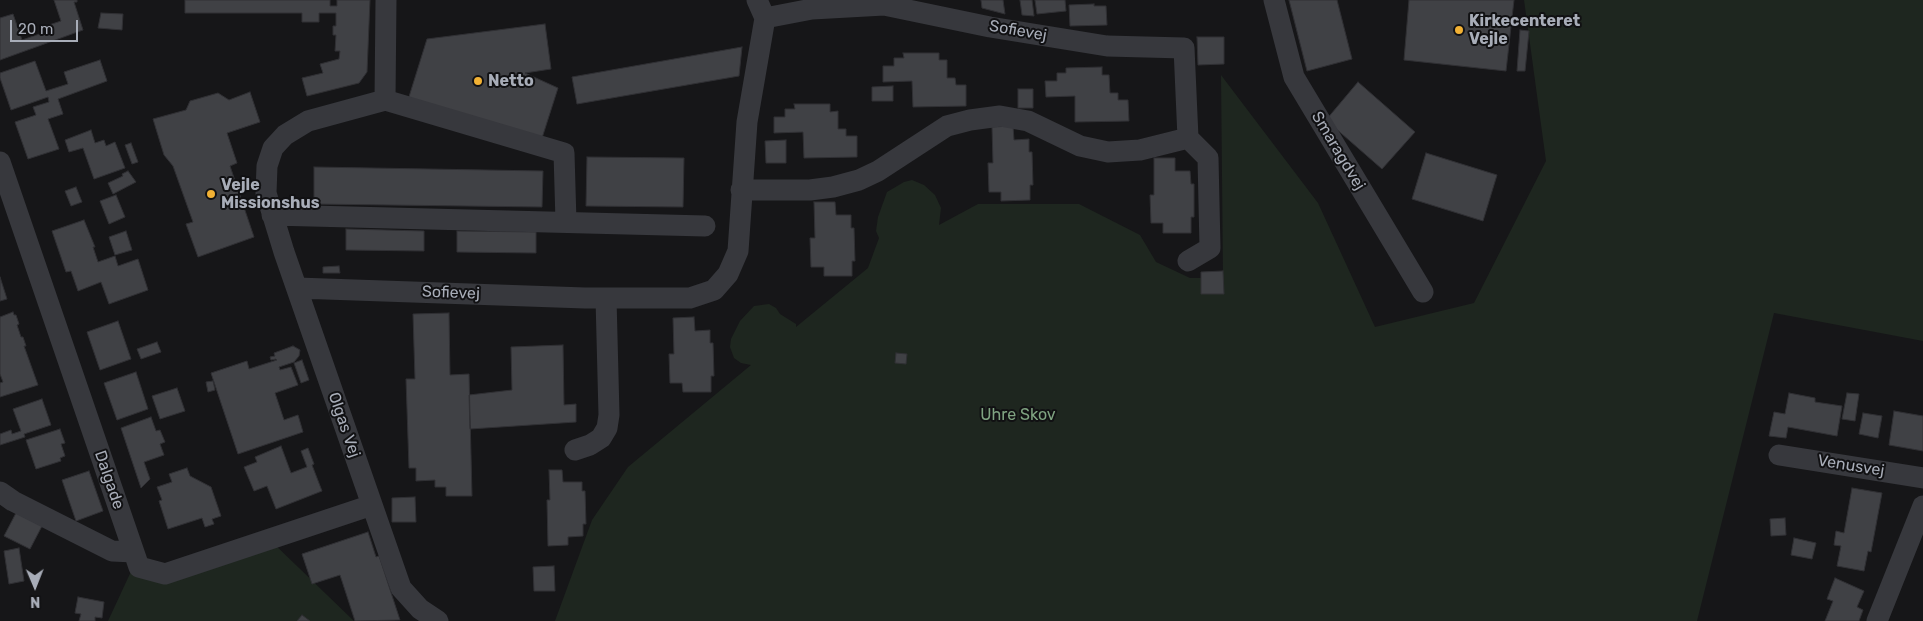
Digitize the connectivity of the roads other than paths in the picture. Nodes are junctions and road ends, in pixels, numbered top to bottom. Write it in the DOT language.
graph roads {
  1 [pos="386,0"];
  2 [pos="1274,0"];
  3 [pos="761,9"];
  4 [pos="385,100"];
  5 [pos="1188,138"];
  6 [pos="0,162"];
  7 [pos="741,190"];
  8 [pos="272,215"];
  9 [pos="566,222"];
  10 [pos="704,226"];
  11 [pos="1188,261"];
  12 [pos="297,288"];
  13 [pos="1423,292"];
  14 [pos="606,298"];
  15 [pos="575,450"];
  16 [pos="1779,455"];
  17 [pos="1923,478"];
  18 [pos="0,492"];
  19 [pos="372,505"];
  20 [pos="1923,506"];
  21 [pos="134,552"];
  22 [pos="438,621"];
  23 [pos="1877,621"];
  1 -- 4 [label="street"];
  2 -- 13 [label="street, Smaragdvej"];
  3 -- 5 [label="street, Sofievej"];
  3 -- 7 [label="street, Sofievej"];
  4 -- 8 [label="street, Olgas Vej"];
  4 -- 9 [label="street"];
  5 -- 7 [label="street"];
  5 -- 11 [label="street"];
  6 -- 21 [label="street, Dalgade"];
  7 -- 14 [label="street, Sofievej"];
  8 -- 9 [label="street"];
  8 -- 12 [label="street, Olgas Vej"];
  9 -- 10 [label="street"];
  12 -- 14 [label="street, Sofievej"];
  12 -- 19 [label="street, Olgas Vej"];
  14 -- 15 [label="street"];
  16 -- 17 [label="street, Venusvej"];
  18 -- 21 [label="street"];
  19 -- 21 [label="street, Dalgade"];
  19 -- 22 [label="street, Olgas Vej"];
  20 -- 23 [label="street"];
}
